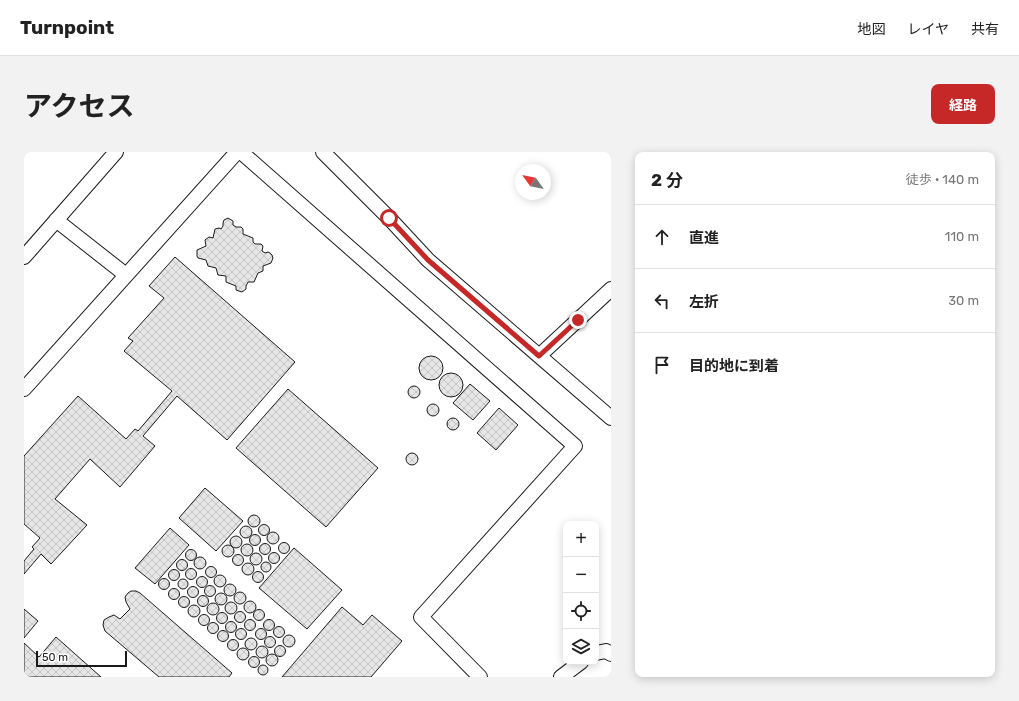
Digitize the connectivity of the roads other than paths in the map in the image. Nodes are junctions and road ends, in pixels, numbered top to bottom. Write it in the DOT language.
graph roads {
  1 [pos="116,152"];
  2 [pos="237,152"];
  3 [pos="241,152"];
  4 [pos="323,152"];
  5 [pos="56,220"];
  6 [pos="24,257"];
  7 [pos="126,275"];
  8 [pos="611,289"];
  9 [pos="539,356"];
  10 [pos="24,389"];
  11 [pos="611,418"];
  12 [pos="599,652"];
  13 [pos="611,654"];
  14 [pos="577,665"];
  15 [pos="480,677"];
  16 [pos="561,677"];
  1 -- 5 [label="street"];
  2 -- 7 [label="street"];
  3 -- 15 [label="street"];
  4 -- 9 [label="street"];
  5 -- 6 [label="street"];
  5 -- 7 [label="street"];
  7 -- 10 [label="street"];
  8 -- 9 [label="street"];
  9 -- 11 [label="street"];
  12 -- 13 [label="street"];
  14 -- 16 [label="street"];
}
